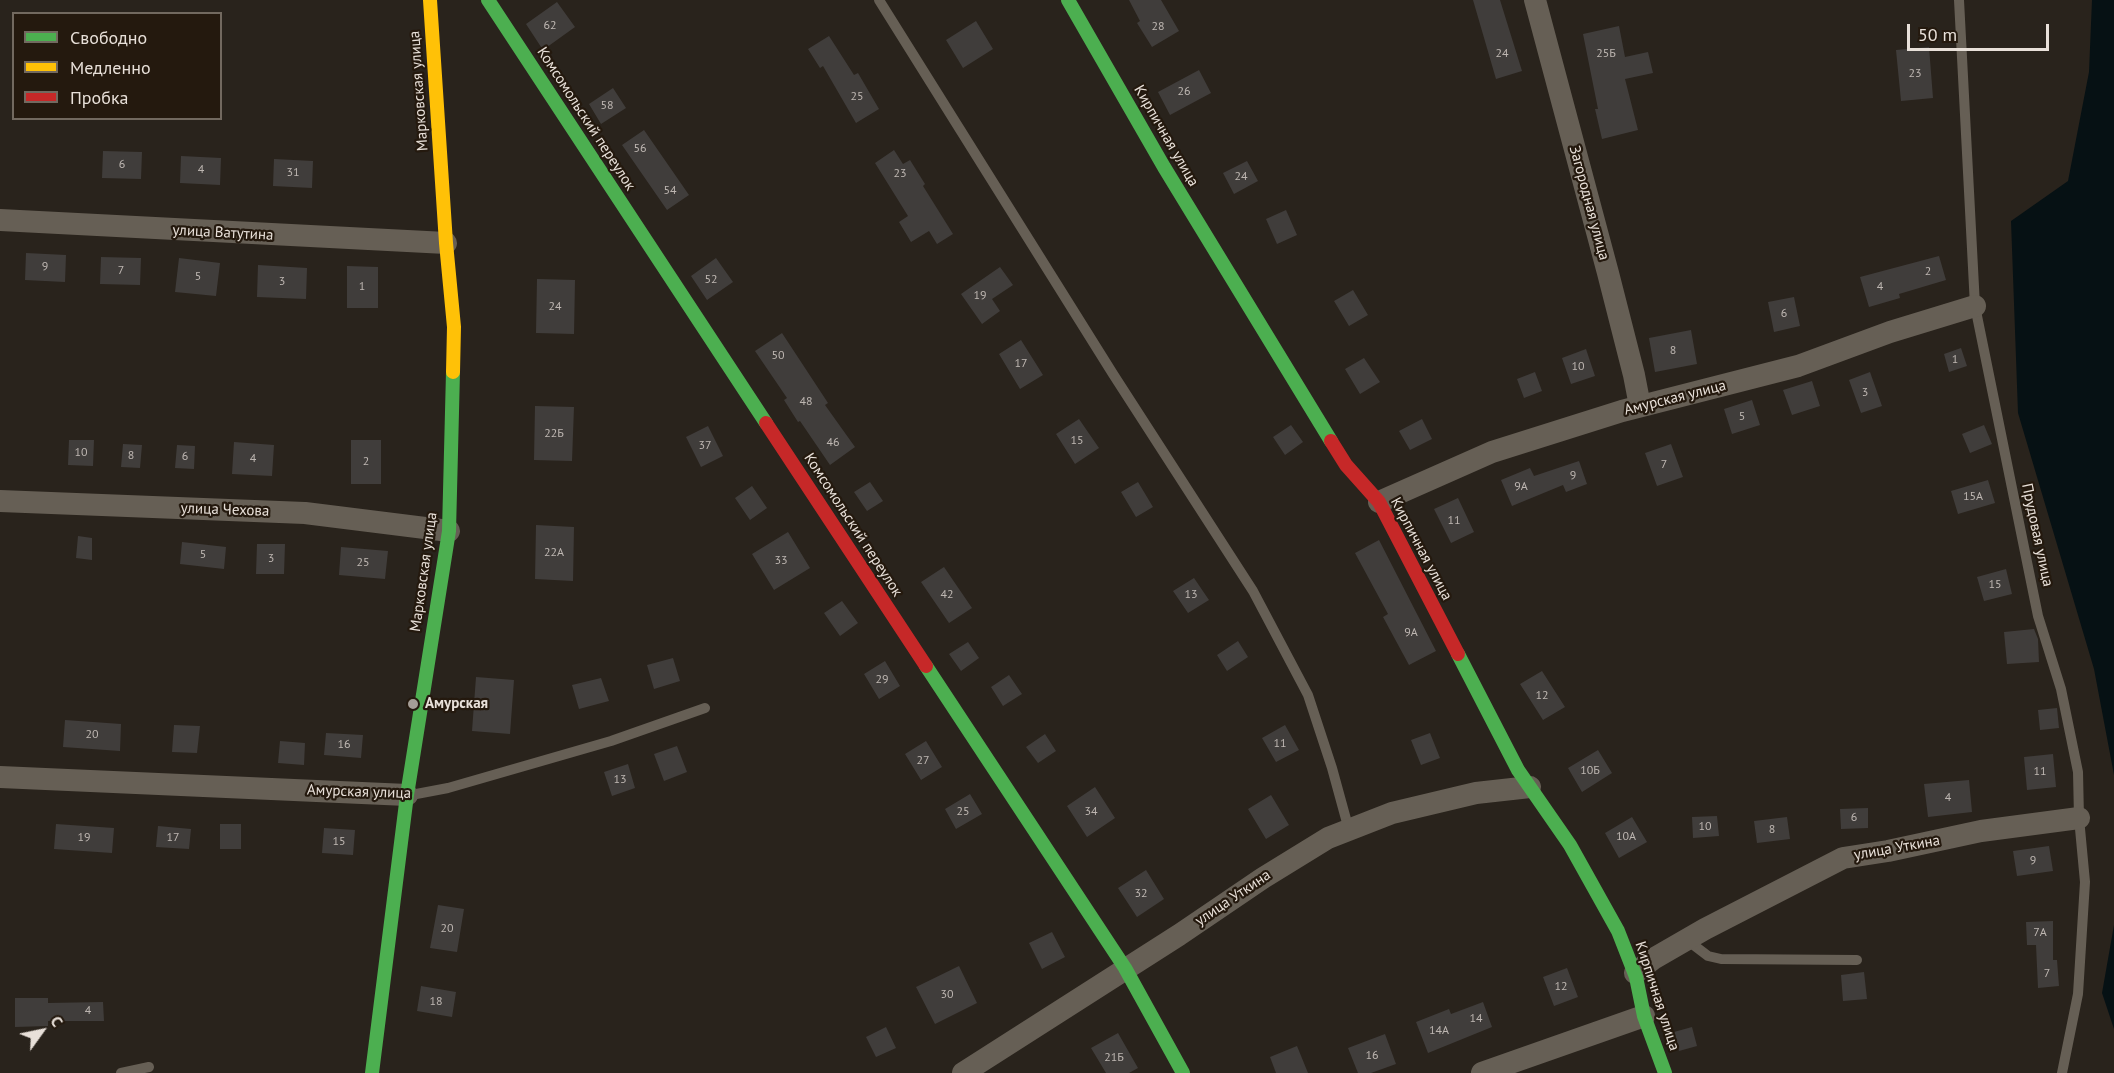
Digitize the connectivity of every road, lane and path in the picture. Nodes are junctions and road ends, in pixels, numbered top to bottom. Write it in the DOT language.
graph roads {
  1 [pos="430,0"];
  2 [pos="488,0"];
  3 [pos="879,0"];
  4 [pos="1068,0"];
  5 [pos="1535,0"];
  6 [pos="1959,0"];
  7 [pos="0,220"];
  8 [pos="446,243"];
  9 [pos="1975,306"];
  10 [pos="1640,406"];
  11 [pos="0,501"];
  12 [pos="1379,502"];
  13 [pos="449,531"];
  14 [pos="705,708"];
  15 [pos="0,777"];
  16 [pos="1530,787"];
  17 [pos="407,795"];
  18 [pos="2079,818"];
  19 [pos="1349,830"];
  20 [pos="1687,940"];
  21 [pos="1857,960"];
  22 [pos="1125,968"];
  23 [pos="1635,973"];
  24 [pos="1644,1016"];
  25 [pos="149,1067"];
  26 [pos="121,1073"];
  27 [pos="372,1073"];
  28 [pos="963,1073"];
  29 [pos="1182,1073"];
  30 [pos="1482,1073"];
  31 [pos="1665,1073"];
  32 [pos="2062,1073"];
  1 -- 8 [label="street, Марковская улица"];
  2 -- 22 [label="street, Комсомольский переулок"];
  3 -- 19 [label="lane"];
  4 -- 12 [label="street, Кирпичная улица"];
  5 -- 10 [label="street, Загородная улица"];
  6 -- 9 [label="lane, Прудовая улица"];
  7 -- 8 [label="street, улица Ватутина"];
  8 -- 13 [label="street, Марковская улица"];
  9 -- 10 [label="street, Амурская улица"];
  9 -- 18 [label="lane, Прудовая улица"];
  10 -- 12 [label="street, Амурская улица"];
  11 -- 13 [label="street, улица Чехова"];
  12 -- 16 [label="street, Кирпичная улица"];
  13 -- 17 [label="street, Марковская улица"];
  14 -- 17 [label="lane, Амурская улица"];
  15 -- 17 [label="street, Амурская улица"];
  16 -- 19 [label="street, улица Уткина"];
  16 -- 23 [label="street, Кирпичная улица"];
  17 -- 27 [label="street, Марковская улица"];
  18 -- 20 [label="street, улица Уткина"];
  18 -- 32 [label="lane, Прудовая улица"];
  19 -- 22 [label="street, улица Уткина"];
  20 -- 21 [label="lane"];
  20 -- 23 [label="street, улица Уткина"];
  22 -- 28 [label="street, улица Уткина"];
  22 -- 29 [label="street, Комсомольский переулок"];
  23 -- 24 [label="street, Кирпичная улица"];
  24 -- 30 [label="street"];
  24 -- 31 [label="street, Кирпичная улица"];
  25 -- 26 [label="lane"];
}
